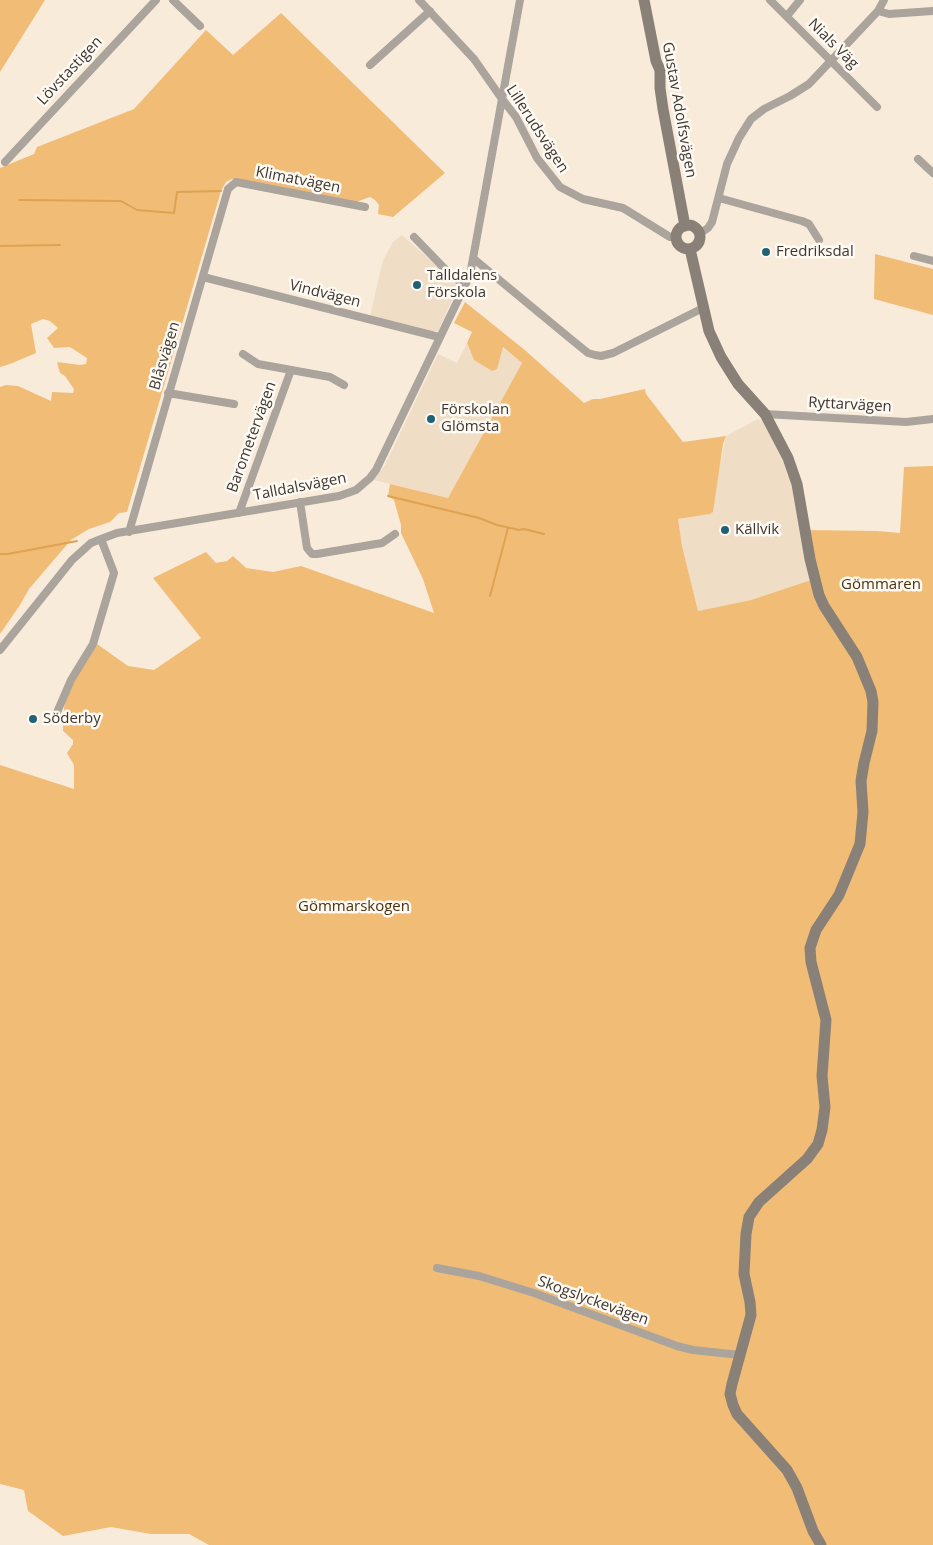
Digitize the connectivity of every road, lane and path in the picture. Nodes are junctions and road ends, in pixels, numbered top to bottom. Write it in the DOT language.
graph roads {
  1 [pos="156,0"];
  2 [pos="173,0"];
  3 [pos="419,0"];
  4 [pos="520,0"];
  5 [pos="644,0"];
  6 [pos="770,0"];
  7 [pos="800,0"];
  8 [pos="884,0"];
  9 [pos="430,11"];
  10 [pos="878,11"];
  11 [pos="933,11"];
  12 [pos="787,16"];
  13 [pos="200,26"];
  14 [pos="831,62"];
  15 [pos="370,65"];
  16 [pos="502,100"];
  17 [pos="877,107"];
  18 [pos="918,159"];
  19 [pos="5,162"];
  20 [pos="933,173"];
  21 [pos="228,189"];
  22 [pos="719,198"];
  23 [pos="365,207"];
  24 [pos="685,226"];
  25 [pos="699,234"];
  26 [pos="414,237"];
  27 [pos="676,237"];
  28 [pos="819,240"];
  29 [pos="690,249"];
  30 [pos="914,256"];
  31 [pos="474,259"];
  32 [pos="933,261"];
  33 [pos="203,277"];
  34 [pos="465,286"];
  35 [pos="702,308"];
  36 [pos="439,337"];
  37 [pos="243,354"];
  38 [pos="291,370"];
  39 [pos="344,385"];
  40 [pos="168,393"];
  41 [pos="234,404"];
  42 [pos="766,414"];
  43 [pos="933,419"];
  44 [pos="300,502"];
  45 [pos="239,513"];
  46 [pos="128,532"];
  47 [pos="395,534"];
  48 [pos="100,539"];
  49 [pos="0,650"];
  50 [pos="55,718"];
  51 [pos="437,1268"];
  52 [pos="740,1355"];
  53 [pos="821,1545"];
  1 -- 19 [label="street, Lövstastigen"];
  2 -- 13 [label="street"];
  3 -- 9 [label="street, Lillerudsvägen"];
  4 -- 16 [label="street, Talldalsvägen"];
  5 -- 24 [label="street, Gustav Adolfsvägen"];
  6 -- 12 [label="street, Nials Väg"];
  7 -- 12 [label="street"];
  8 -- 10 [label="street"];
  9 -- 15 [label="street"];
  9 -- 16 [label="street, Lillerudsvägen"];
  10 -- 11 [label="street"];
  10 -- 14 [label="street"];
  12 -- 14 [label="street, Nials Väg"];
  14 -- 17 [label="street, Nials Väg"];
  14 -- 22 [label="street"];
  16 -- 27 [label="street, Lillerudsvägen"];
  16 -- 31 [label="street, Talldalsvägen"];
  18 -- 20 [label="street"];
  21 -- 23 [label="street, Klimatvägen"];
  21 -- 33 [label="street, Blåsvägen"];
  22 -- 25 [label="street"];
  22 -- 28 [label="street"];
  24 -- 25 [label="street"];
  24 -- 27 [label="street"];
  25 -- 29 [label="street"];
  26 -- 34 [label="street"];
  27 -- 29 [label="street"];
  29 -- 35 [label="street"];
  30 -- 32 [label="street"];
  31 -- 34 [label="street, Talldalsvägen"];
  31 -- 35 [label="street"];
  33 -- 36 [label="street, Vindvägen"];
  33 -- 40 [label="street, Blåsvägen"];
  34 -- 36 [label="street, Talldalsvägen"];
  35 -- 42 [label="street"];
  36 -- 44 [label="street, Talldalsvägen"];
  37 -- 38 [label="street, Barometervägen"];
  38 -- 39 [label="street, Barometervägen"];
  38 -- 45 [label="street, Barometervägen"];
  40 -- 41 [label="street"];
  40 -- 46 [label="street, Blåsvägen"];
  42 -- 43 [label="street, Ryttarvägen"];
  42 -- 52 [label="street"];
  44 -- 45 [label="street, Talldalsvägen"];
  44 -- 47 [label="street"];
  45 -- 46 [label="street, Talldalsvägen"];
  46 -- 48 [label="street, Talldalsvägen"];
  48 -- 49 [label="street, Talldalsvägen"];
  48 -- 50 [label="street"];
  51 -- 52 [label="street, Skogslyckevägen"];
  52 -- 53 [label="street"];
}
